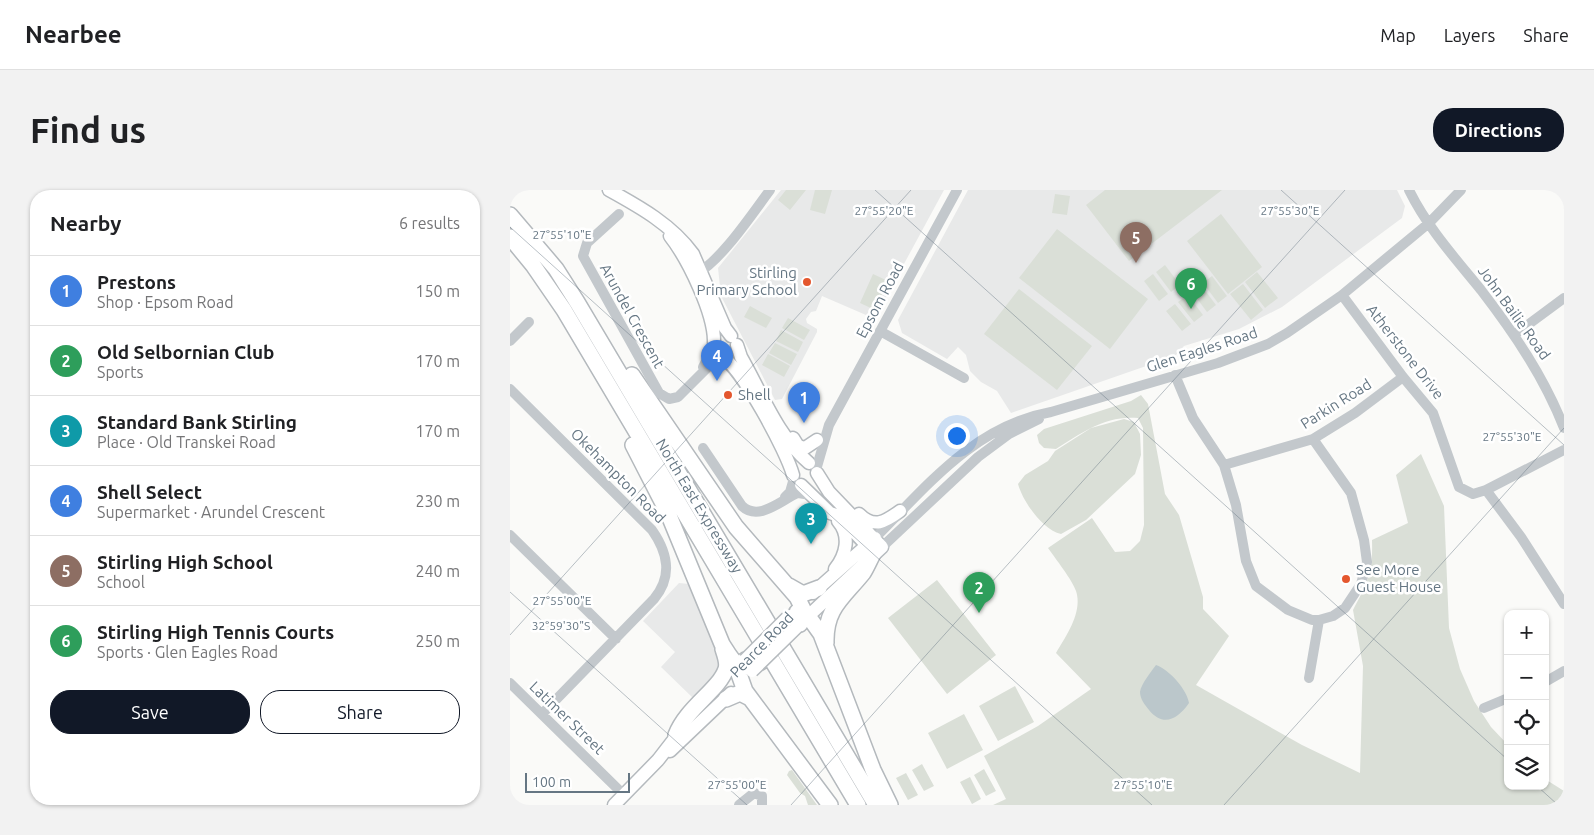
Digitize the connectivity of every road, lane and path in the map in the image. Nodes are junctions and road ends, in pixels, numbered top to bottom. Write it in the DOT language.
graph roads {
  1 [pos="609,190"];
  2 [pos="770,190"];
  3 [pos="957,190"];
  4 [pos="1409,190"];
  5 [pos="1461,190"];
  6 [pos="620,214"];
  7 [pos="510,215"];
  8 [pos="1429,223"];
  9 [pos="510,238"];
  10 [pos="697,274"];
  11 [pos="1342,296"];
  12 [pos="1564,298"];
  13 [pos="577,302"];
  14 [pos="564,310"];
  15 [pos="529,322"];
  16 [pos="880,331"];
  17 [pos="1514,335"];
  18 [pos="734,340"];
  19 [pos="510,341"];
  20 [pos="716,348"];
  21 [pos="733,366"];
  22 [pos="701,373"];
  23 [pos="1174,375"];
  24 [pos="1403,376"];
  25 [pos="964,378"];
  26 [pos="510,389"];
  27 [pos="1051,412"];
  28 [pos="829,425"];
  29 [pos="1564,428"];
  30 [pos="781,429"];
  31 [pos="1313,439"];
  32 [pos="817,440"];
  33 [pos="703,448"];
  34 [pos="1564,450"];
  35 [pos="1224,465"];
  36 [pos="810,466"];
  37 [pos="796,480"];
  38 [pos="1486,490"];
  39 [pos="829,492"];
  40 [pos="812,496"];
  41 [pos="779,503"];
  42 [pos="900,511"];
  43 [pos="830,513"];
  44 [pos="510,535"];
  45 [pos="875,546"];
  46 [pos="784,582"];
  47 [pos="822,585"];
  48 [pos="1564,604"];
  49 [pos="800,616"];
  50 [pos="1319,620"];
  51 [pos="616,639"];
  52 [pos="722,644"];
  53 [pos="829,656"];
  54 [pos="748,665"];
  55 [pos="1564,671"];
  56 [pos="1309,678"];
  57 [pos="1549,680"];
  58 [pos="510,683"];
  59 [pos="741,683"];
  60 [pos="726,698"];
  61 [pos="750,698"];
  62 [pos="1504,700"];
  63 [pos="1484,708"];
  64 [pos="542,714"];
  65 [pos="676,735"];
  66 [pos="658,760"];
  67 [pos="624,795"];
  68 [pos="614,805"];
  69 [pos="739,805"];
  70 [pos="762,805"];
  71 [pos="830,805"];
  72 [pos="858,805"];
  73 [pos="876,805"];
  74 [pos="890,805"];
  1 -- 10 [label="main road"];
  2 -- 10 [label="street"];
  3 -- 16 [label="street, Epsom Road"];
  4 -- 8 [label="street, John Bailie Road"];
  5 -- 8 [label="street, Glen Eagles Road"];
  6 -- 22 [label="street, Arundel Crescent"];
  7 -- 13 [label="highway, North East Expressway"];
  8 -- 11 [label="street, Glen Eagles Road"];
  8 -- 17 [label="street, John Bailie Road"];
  9 -- 14 [label="highway, North East Expressway"];
  10 -- 18 [label="main road"];
  10 -- 20 [label="main road"];
  11 -- 23 [label="street, Glen Eagles Road"];
  11 -- 24 [label="street, Atherstone Drive"];
  12 -- 17 [label="street"];
  13 -- 46 [label="highway"];
  13 -- 73 [label="highway, North East Expressway"];
  14 -- 52 [label="highway"];
  14 -- 72 [label="highway, North East Expressway"];
  15 -- 19 [label="street"];
  16 -- 25 [label="street"];
  16 -- 28 [label="street, Epsom Road"];
  17 -- 29 [label="street, John Bailie Road"];
  18 -- 20 [label="main road"];
  18 -- 20 [label="main road"];
  18 -- 30 [label="main road"];
  20 -- 21 [label="main road"];
  20 -- 22 [label="street, Arundel Crescent"];
  21 -- 22 [label="street, Arundel Crescent"];
  21 -- 37 [label="main road"];
  23 -- 27 [label="street, Glen Eagles Road"];
  23 -- 35 [label="street"];
  24 -- 31 [label="street, Parkin Road"];
  24 -- 38 [label="street, Atherstone Drive"];
  26 -- 51 [label="street, Okehampton Road"];
  27 -- 42 [label="street, Glen Eagles Road"];
  27 -- 45 [label="street, Glen Eagles Road"];
  28 -- 32 [label="street, Epsom Road"];
  28 -- 36 [label="street, Epsom Road"];
  30 -- 32 [label="main road"];
  30 -- 36 [label="main road"];
  31 -- 35 [label="street, Parkin Road"];
  31 -- 50 [label="street"];
  32 -- 36 [label="street, Epsom Road"];
  33 -- 41 [label="street"];
  34 -- 38 [label="street"];
  35 -- 50 [label="street"];
  36 -- 37 [label="main road"];
  36 -- 37 [label="main road"];
  36 -- 39 [label="main road"];
  37 -- 40 [label="main road"];
  37 -- 41 [label="street"];
  38 -- 48 [label="street"];
  39 -- 42 [label="main road"];
  39 -- 45 [label="main road"];
  40 -- 41 [label="street"];
  40 -- 43 [label="main road"];
  42 -- 45 [label="street, Glen Eagles Road"];
  43 -- 45 [label="main road"];
  43 -- 47 [label="main road"];
  44 -- 51 [label="street"];
  45 -- 47 [label="main road, Pearce Road"];
  45 -- 49 [label="main road, Pearce Road"];
  45 -- 53 [label="highway"];
  46 -- 47 [label="highway"];
  46 -- 49 [label="highway"];
  47 -- 49 [label="main road, Pearce Road"];
  49 -- 53 [label="highway"];
  49 -- 54 [label="main road, Pearce Road, bridge"];
  49 -- 54 [label="main road, Pearce Road, bridge"];
  50 -- 56 [label="street"];
  51 -- 64 [label="street, Okehampton Road"];
  52 -- 54 [label="highway"];
  52 -- 65 [label="highway"];
  53 -- 74 [label="highway"];
  54 -- 59 [label="highway"];
  54 -- 65 [label="main road, Pearce Road"];
  55 -- 57 [label="street"];
  58 -- 64 [label="street, Latimer Street"];
  59 -- 60 [label="main road, Pearce Road"];
  59 -- 61 [label="highway"];
  60 -- 61 [label="highway"];
  60 -- 66 [label="main road, Pearce Road"];
  61 -- 71 [label="highway"];
  62 -- 63 [label="street"];
  64 -- 67 [label="street, Latimer Street"];
  65 -- 66 [label="main road, Pearce Road"];
  66 -- 67 [label="main road, Pearce Road"];
  67 -- 68 [label="main road, Pearce Road"];
  69 -- 70 [label="street"];
}
